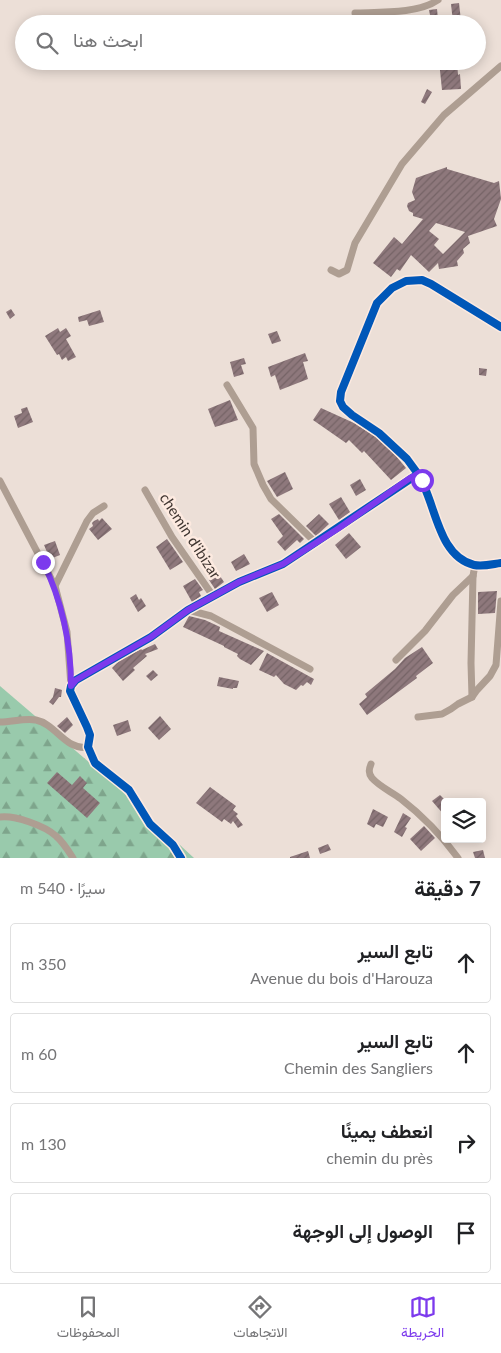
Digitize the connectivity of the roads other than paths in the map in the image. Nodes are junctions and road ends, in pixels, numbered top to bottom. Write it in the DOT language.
graph roads {
  1 [pos="438,0"];
  2 [pos="355,13"];
  3 [pos="501,66"];
  4 [pos="331,270"];
  5 [pos="501,327"];
  6 [pos="227,385"];
  7 [pos="418,474"];
  8 [pos="0,481"];
  9 [pos="145,490"];
  10 [pos="104,506"];
  11 [pos="316,543"];
  12 [pos="501,563"];
  13 [pos="475,565"];
  14 [pos="473,576"];
  15 [pos="55,586"];
  16 [pos="212,596"];
  17 [pos="501,601"];
  18 [pos="188,610"];
  19 [pos="396,660"];
  20 [pos="310,669"];
  21 [pos="71,686"];
  22 [pos="472,697"];
  23 [pos="418,716"];
  24 [pos="0,722"];
  25 [pos="88,747"];
  26 [pos="371,764"];
  27 [pos="0,817"];
  28 [pos="73,858"];
  29 [pos="181,858"];
  30 [pos="458,858"];
  1 -- 2 [label="street"];
  3 -- 4 [label="street"];
  5 -- 7 [label="street"];
  6 -- 11 [label="street"];
  7 -- 11 [label="street"];
  7 -- 13 [label="street"];
  8 -- 15 [label="street"];
  9 -- 16 [label="street, chemin d'ibizar"];
  10 -- 15 [label="street"];
  11 -- 16 [label="street"];
  12 -- 13 [label="street"];
  13 -- 14 [label="street"];
  14 -- 19 [label="street"];
  14 -- 22 [label="street"];
  15 -- 21 [label="street"];
  16 -- 18 [label="street"];
  17 -- 22 [label="street"];
  18 -- 20 [label="street"];
  18 -- 21 [label="street"];
  21 -- 25 [label="street"];
  22 -- 23 [label="street"];
  24 -- 25 [label="street"];
  25 -- 29 [label="street"];
  26 -- 30 [label="street"];
  27 -- 28 [label="street"];
}
